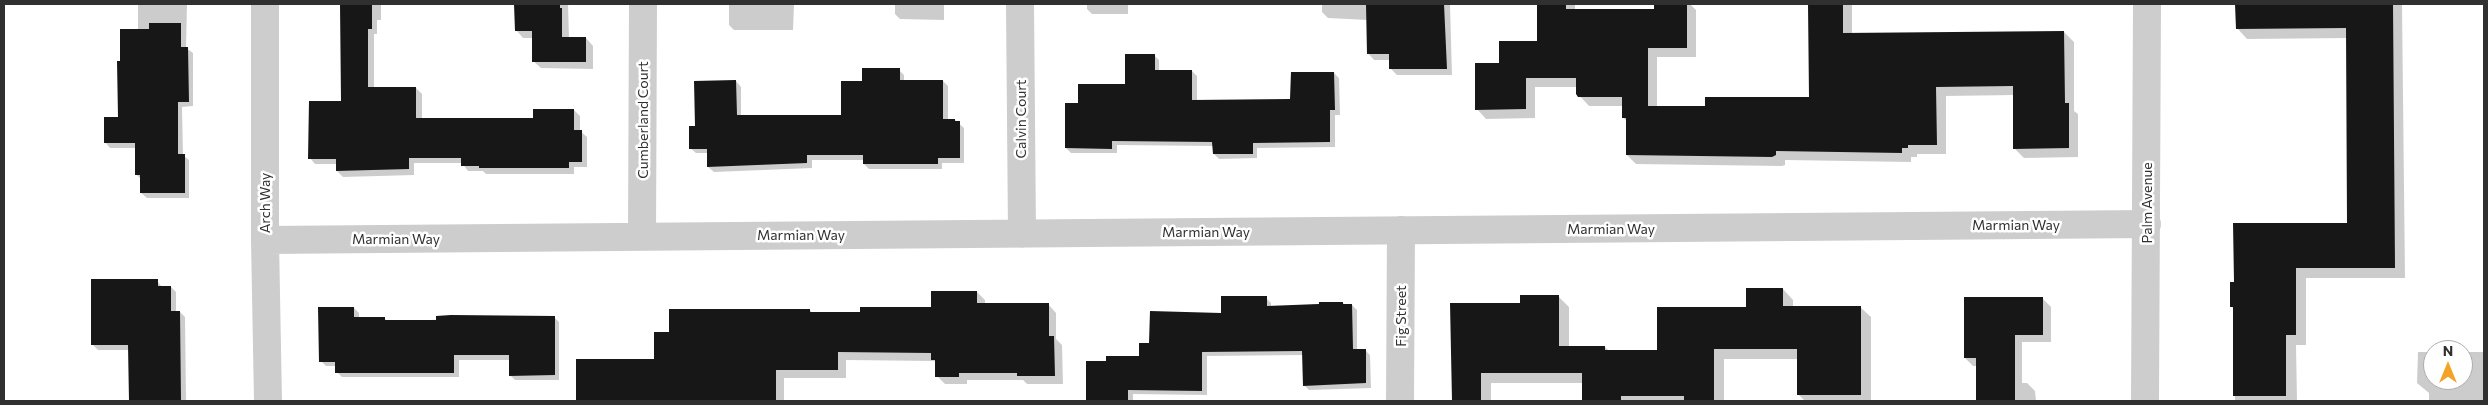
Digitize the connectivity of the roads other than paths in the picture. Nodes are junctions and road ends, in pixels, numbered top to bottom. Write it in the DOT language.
graph roads {
  1 [pos="265,4"];
  2 [pos="643,4"];
  3 [pos="1020,4"];
  4 [pos="2147,4"];
  5 [pos="2147,224"];
  6 [pos="1401,230"];
  7 [pos="1022,234"];
  8 [pos="642,237"];
  9 [pos="265,240"];
  10 [pos="268,401"];
  11 [pos="1400,401"];
  12 [pos="2145,401"];
  1 -- 9 [label="street, Arch Way"];
  2 -- 8 [label="street, Cumberland Court"];
  3 -- 7 [label="street, Calvin Court"];
  4 -- 5 [label="street, Palm Avenue"];
  5 -- 6 [label="street, Marmian Way"];
  5 -- 12 [label="street, Palm Avenue"];
  6 -- 7 [label="street, Marmian Way"];
  6 -- 11 [label="street, Fig Street"];
  7 -- 8 [label="street, Marmian Way"];
  8 -- 9 [label="street, Marmian Way"];
  9 -- 10 [label="street, Arch Way"];
}
